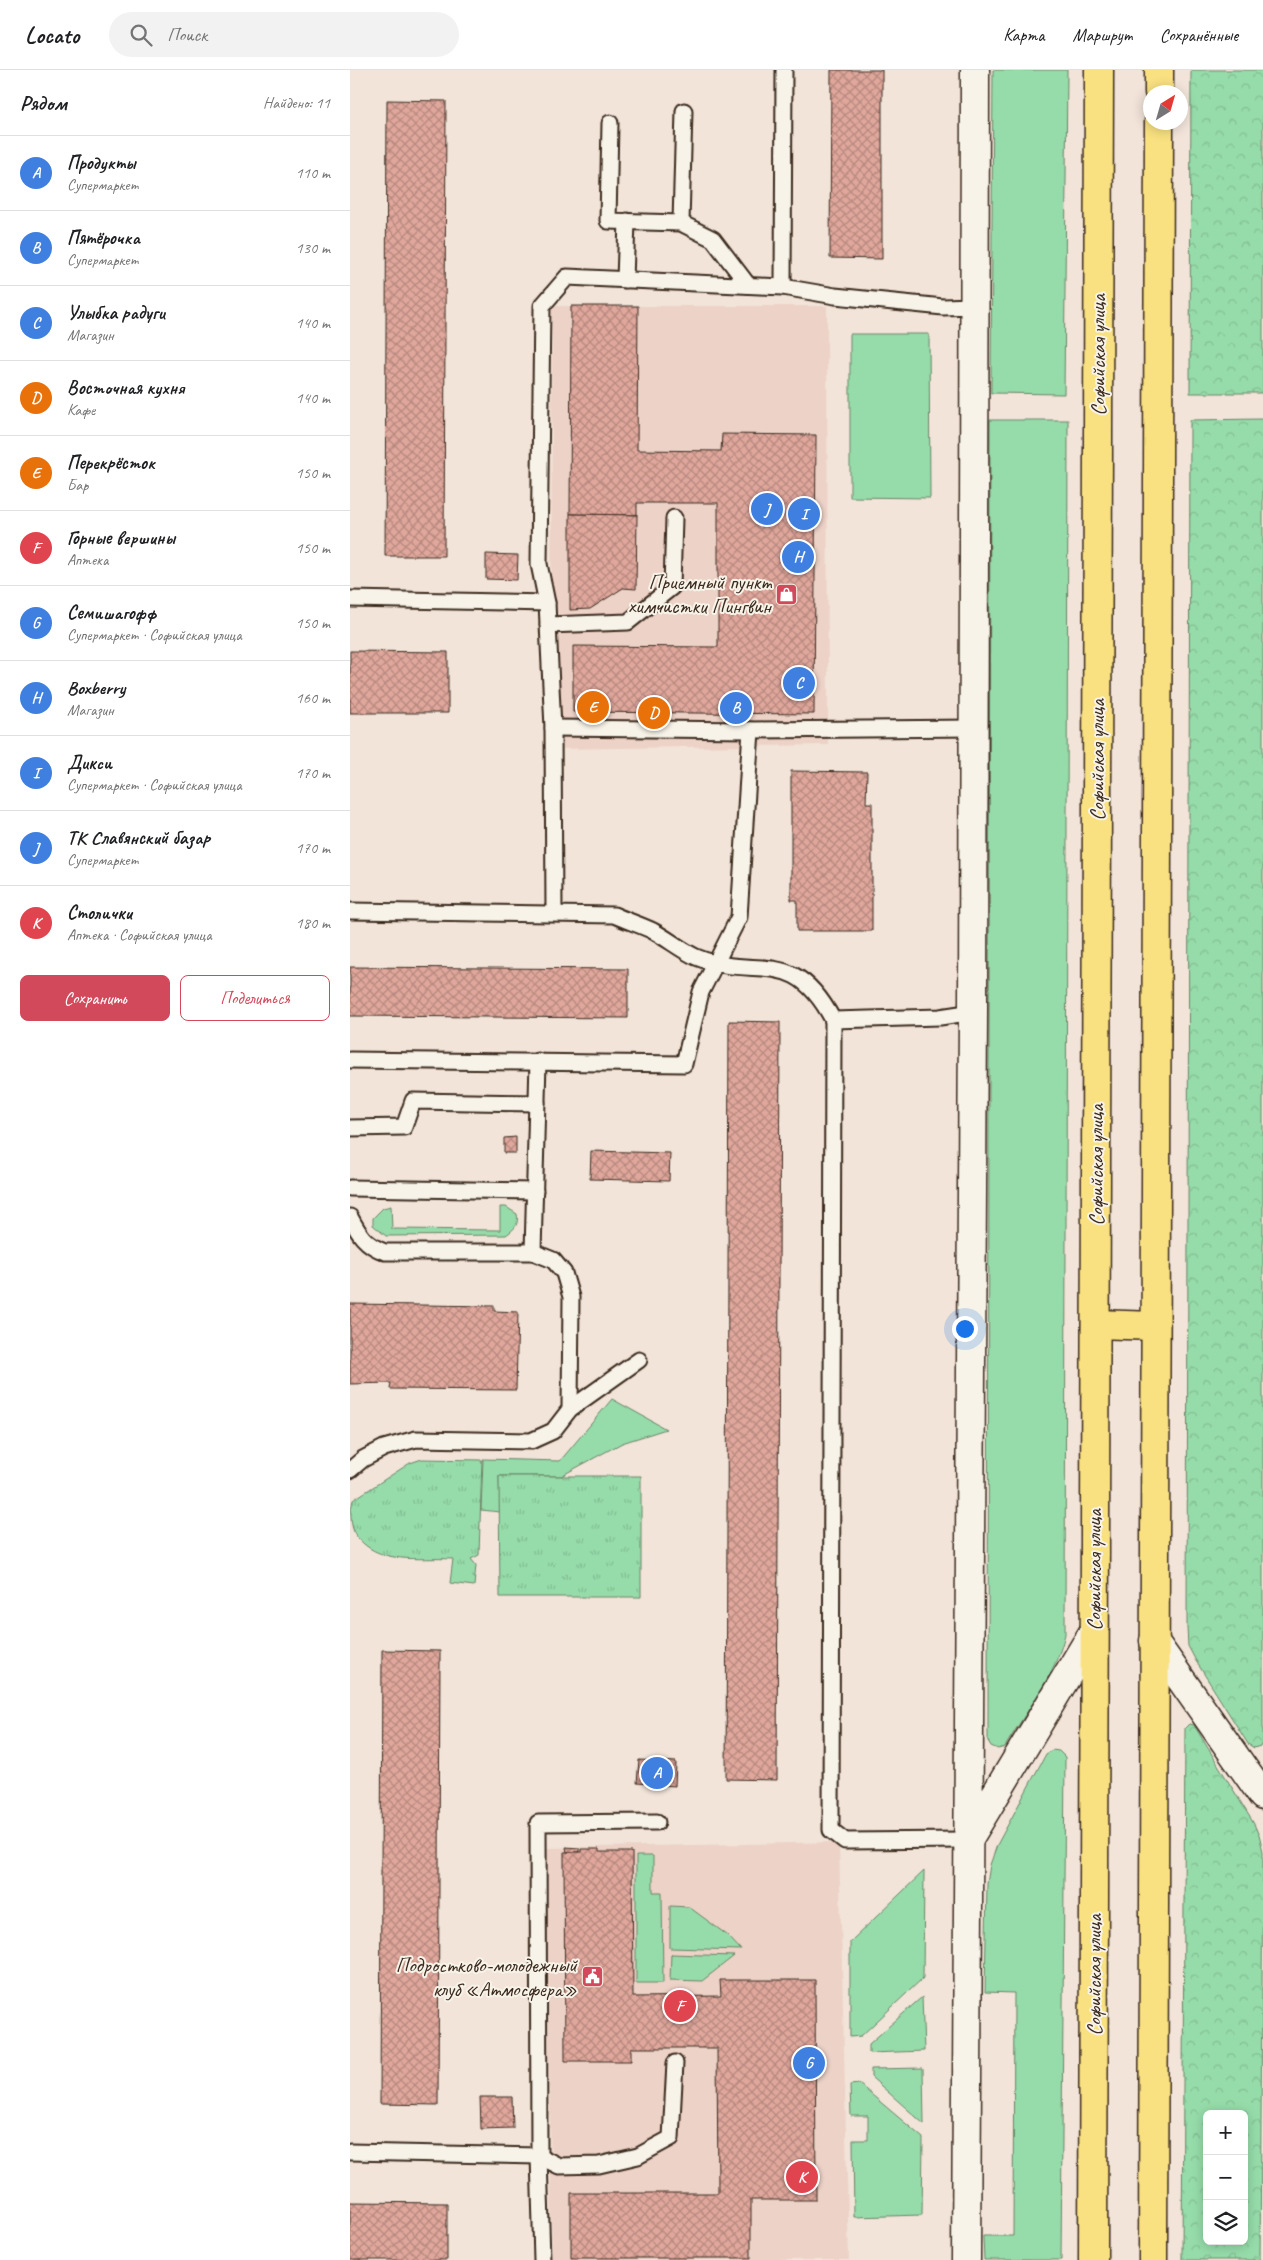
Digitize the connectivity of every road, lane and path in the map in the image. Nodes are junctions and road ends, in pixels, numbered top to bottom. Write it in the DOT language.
graph roads {
  1 [pos="784,70"];
  2 [pos="975,70"];
  3 [pos="1099,70"];
  4 [pos="1159,70"];
  5 [pos="1159,85"];
  6 [pos="684,111"];
  7 [pos="610,123"];
  8 [pos="1159,130"];
  9 [pos="627,221"];
  10 [pos="681,223"];
  11 [pos="625,280"];
  12 [pos="748,285"];
  13 [pos="783,287"];
  14 [pos="973,306"];
  15 [pos="674,518"];
  16 [pos="350,599"];
  17 [pos="547,603"];
  18 [pos="548,625"];
  19 [pos="553,728"];
  20 [pos="972,728"];
  21 [pos="751,730"];
  22 [pos="350,911"];
  23 [pos="554,913"];
  24 [pos="717,963"];
  25 [pos="973,1012"];
  26 [pos="833,1020"];
  27 [pos="350,1060"];
  28 [pos="538,1061"];
  29 [pos="537,1103"];
  30 [pos="350,1128"];
  31 [pos="350,1188"];
  32 [pos="534,1191"];
  33 [pos="350,1217"];
  34 [pos="533,1252"];
  35 [pos="1096,1324"];
  36 [pos="1154,1326"];
  37 [pos="638,1360"];
  38 [pos="570,1409"];
  39 [pos="350,1470"];
  40 [pos="1094,1631"];
  41 [pos="1154,1641"];
  42 [pos="1263,1796"];
  43 [pos="657,1822"];
  44 [pos="968,1840"];
  45 [pos="675,2063"];
  46 [pos="350,2152"];
  47 [pos="539,2156"];
  48 [pos="542,2260"];
  49 [pos="966,2260"];
  50 [pos="1094,2260"];
  51 [pos="1153,2260"];
  1 -- 13 [label="lane"];
  2 -- 14 [label="street"];
  3 -- 35 [label="main road, Софийская улица"];
  4 -- 5 [label="main road"];
  6 -- 10 [label="lane"];
  7 -- 9 [label="lane"];
  8 -- 36 [label="main road"];
  9 -- 10 [label="lane"];
  9 -- 11 [label="lane"];
  10 -- 12 [label="lane"];
  11 -- 12 [label="lane"];
  11 -- 17 [label="lane"];
  12 -- 13 [label="lane"];
  13 -- 14 [label="lane"];
  14 -- 20 [label="street"];
  15 -- 18 [label="lane"];
  16 -- 17 [label="lane"];
  17 -- 18 [label="lane"];
  18 -- 19 [label="lane"];
  19 -- 21 [label="lane"];
  19 -- 23 [label="lane"];
  20 -- 21 [label="lane"];
  20 -- 25 [label="street"];
  21 -- 24 [label="lane"];
  22 -- 23 [label="lane"];
  23 -- 24 [label="lane"];
  24 -- 26 [label="lane"];
  24 -- 28 [label="lane"];
  25 -- 26 [label="lane"];
  25 -- 44 [label="street"];
  26 -- 44 [label="lane"];
  27 -- 28 [label="lane"];
  28 -- 29 [label="lane"];
  29 -- 30 [label="lane"];
  29 -- 32 [label="lane"];
  31 -- 32 [label="lane"];
  32 -- 34 [label="lane"];
  33 -- 34 [label="lane"];
  34 -- 38 [label="lane"];
  35 -- 36 [label="main road"];
  35 -- 40 [label="main road, Софийская улица"];
  36 -- 41 [label="main road"];
  37 -- 38 [label="lane"];
  38 -- 39 [label="lane"];
  40 -- 44 [label="street"];
  40 -- 50 [label="main road, Софийская улица"];
  41 -- 42 [label="street"];
  41 -- 51 [label="main road"];
  43 -- 47 [label="lane"];
  44 -- 49 [label="street"];
  45 -- 47 [label="lane"];
  46 -- 47 [label="lane"];
  47 -- 48 [label="lane"];
}
